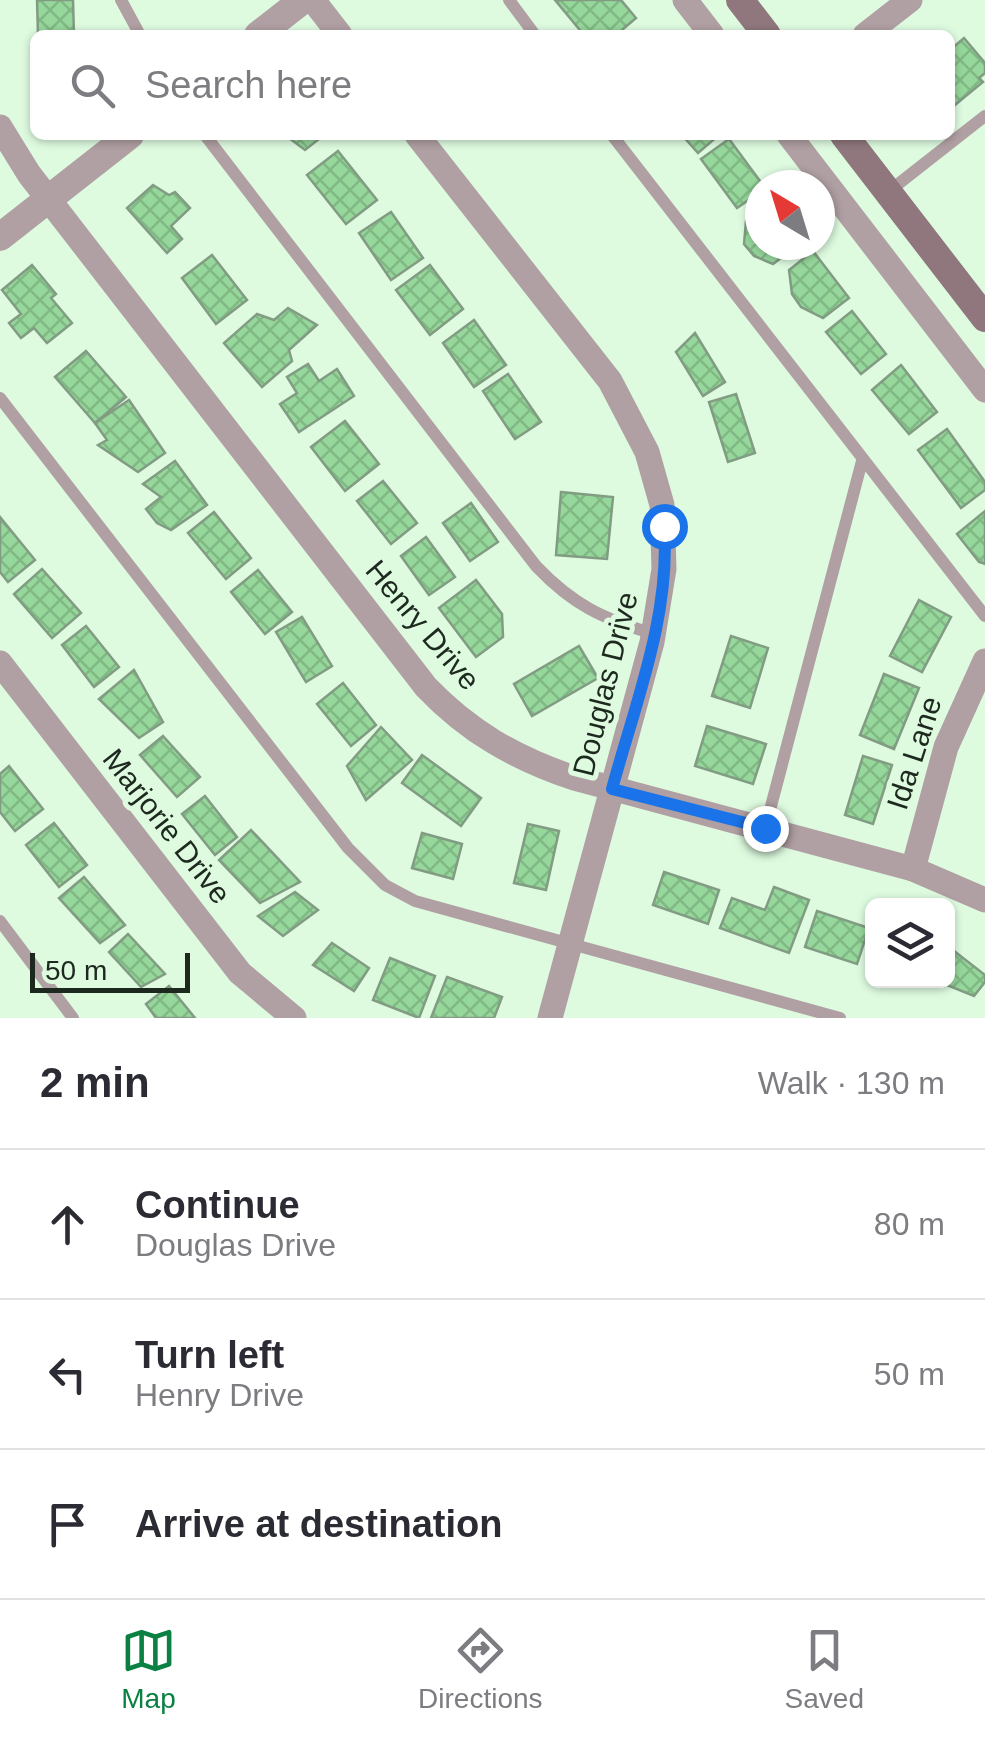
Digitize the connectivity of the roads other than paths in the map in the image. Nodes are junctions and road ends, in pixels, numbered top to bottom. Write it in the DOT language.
graph roads {
  1 [pos="121,0"];
  2 [pos="303,0"];
  3 [pos="313,0"];
  4 [pos="508,0"];
  5 [pos="740,0"];
  6 [pos="910,0"];
  7 [pos="688,1"];
  8 [pos="137,30"];
  9 [pos="264,30"];
  10 [pos="336,30"];
  11 [pos="532,30"];
  12 [pos="708,30"];
  13 [pos="763,30"];
  14 [pos="871,30"];
  15 [pos="985,116"];
  16 [pos="0,127"];
  17 [pos="124,140"];
  18 [pos="209,140"];
  19 [pos="422,140"];
  20 [pos="616,140"];
  21 [pos="793,140"];
  22 [pos="848,140"];
  23 [pos="954,140"];
  24 [pos="955,140"];
  25 [pos="888,192"];
  26 [pos="48,199"];
  27 [pos="0,237"];
  28 [pos="985,318"];
  29 [pos="985,390"];
  30 [pos="0,398"];
  31 [pos="862,461"];
  32 [pos="985,616"];
  33 [pos="654,634"];
  34 [pos="985,661"];
  35 [pos="0,663"];
  36 [pos="612,789"];
  37 [pos="765,828"];
  38 [pos="912,868"];
  39 [pos="985,900"];
  40 [pos="0,921"];
  41 [pos="570,944"];
  42 [pos="73,1018"];
  43 [pos="294,1018"];
  44 [pos="550,1018"];
  45 [pos="840,1018"];
  1 -- 8 [label="lane"];
  2 -- 9 [label="street"];
  3 -- 10 [label="street"];
  4 -- 11 [label="lane"];
  5 -- 13 [label="main road"];
  6 -- 14 [label="street"];
  7 -- 12 [label="street"];
  15 -- 24 [label="lane"];
  16 -- 26 [label="street, Henry Drive"];
  17 -- 26 [label="street"];
  18 -- 33 [label="lane"];
  19 -- 33 [label="street, Douglas Drive"];
  20 -- 31 [label="lane"];
  21 -- 29 [label="street"];
  22 -- 25 [label="main road"];
  23 -- 25 [label="lane"];
  25 -- 28 [label="main road"];
  26 -- 27 [label="street"];
  26 -- 36 [label="street, Henry Drive"];
  30 -- 41 [label="lane"];
  31 -- 32 [label="lane"];
  31 -- 37 [label="lane"];
  33 -- 36 [label="street, Douglas Drive"];
  34 -- 38 [label="street, Ida Lane"];
  35 -- 43 [label="street, Marjorie Drive"];
  36 -- 37 [label="street, Henry Drive"];
  36 -- 41 [label="street, Douglas Drive"];
  37 -- 38 [label="street, Henry Drive"];
  38 -- 39 [label="street, Henry Drive"];
  40 -- 42 [label="lane"];
  41 -- 44 [label="street, Douglas Drive"];
  41 -- 45 [label="lane"];
}
